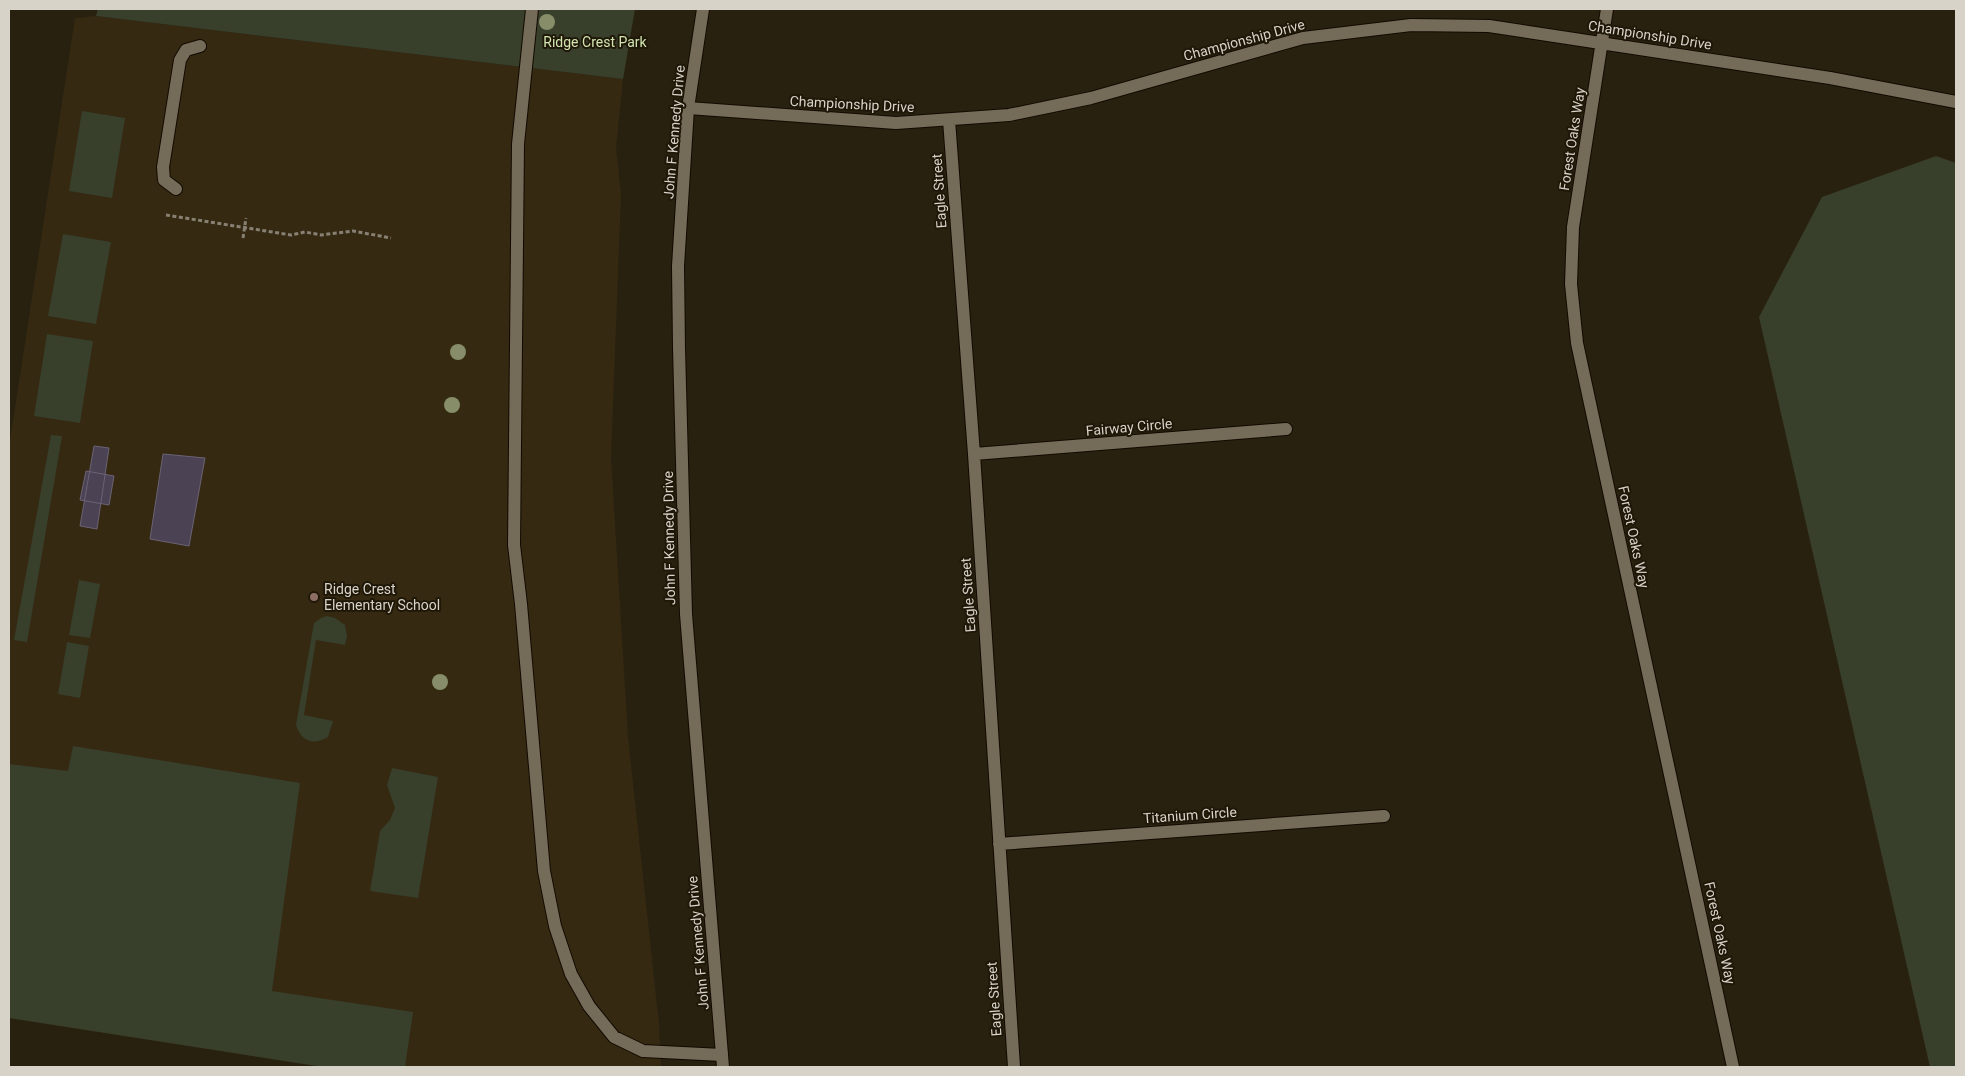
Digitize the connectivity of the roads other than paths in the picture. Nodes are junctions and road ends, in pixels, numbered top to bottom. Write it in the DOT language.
graph roads {
  1 [pos="532,9"];
  2 [pos="703,9"];
  3 [pos="1607,9"];
  4 [pos="1602,42"];
  5 [pos="200,46"];
  6 [pos="1956,102"];
  7 [pos="688,108"];
  8 [pos="949,120"];
  9 [pos="176,189"];
  10 [pos="1286,429"];
  11 [pos="974,454"];
  12 [pos="1384,816"];
  13 [pos="1000,844"];
  14 [pos="723,1061"];
  15 [pos="1014,1067"];
  16 [pos="1733,1067"];
  1 -- 14 [label="street"];
  2 -- 7 [label="street, John F Kennedy Drive"];
  3 -- 4 [label="street, Forest Oaks Way"];
  4 -- 6 [label="street, Championship Drive"];
  4 -- 8 [label="street, Championship Drive"];
  4 -- 16 [label="street, Forest Oaks Way"];
  5 -- 9 [label="street"];
  7 -- 8 [label="street, Championship Drive"];
  7 -- 14 [label="street, John F Kennedy Drive"];
  8 -- 11 [label="street, Eagle Street"];
  10 -- 11 [label="street, Fairway Circle"];
  11 -- 13 [label="street, Eagle Street"];
  12 -- 13 [label="street, Titanium Circle"];
  13 -- 15 [label="street, Eagle Street"];
}
